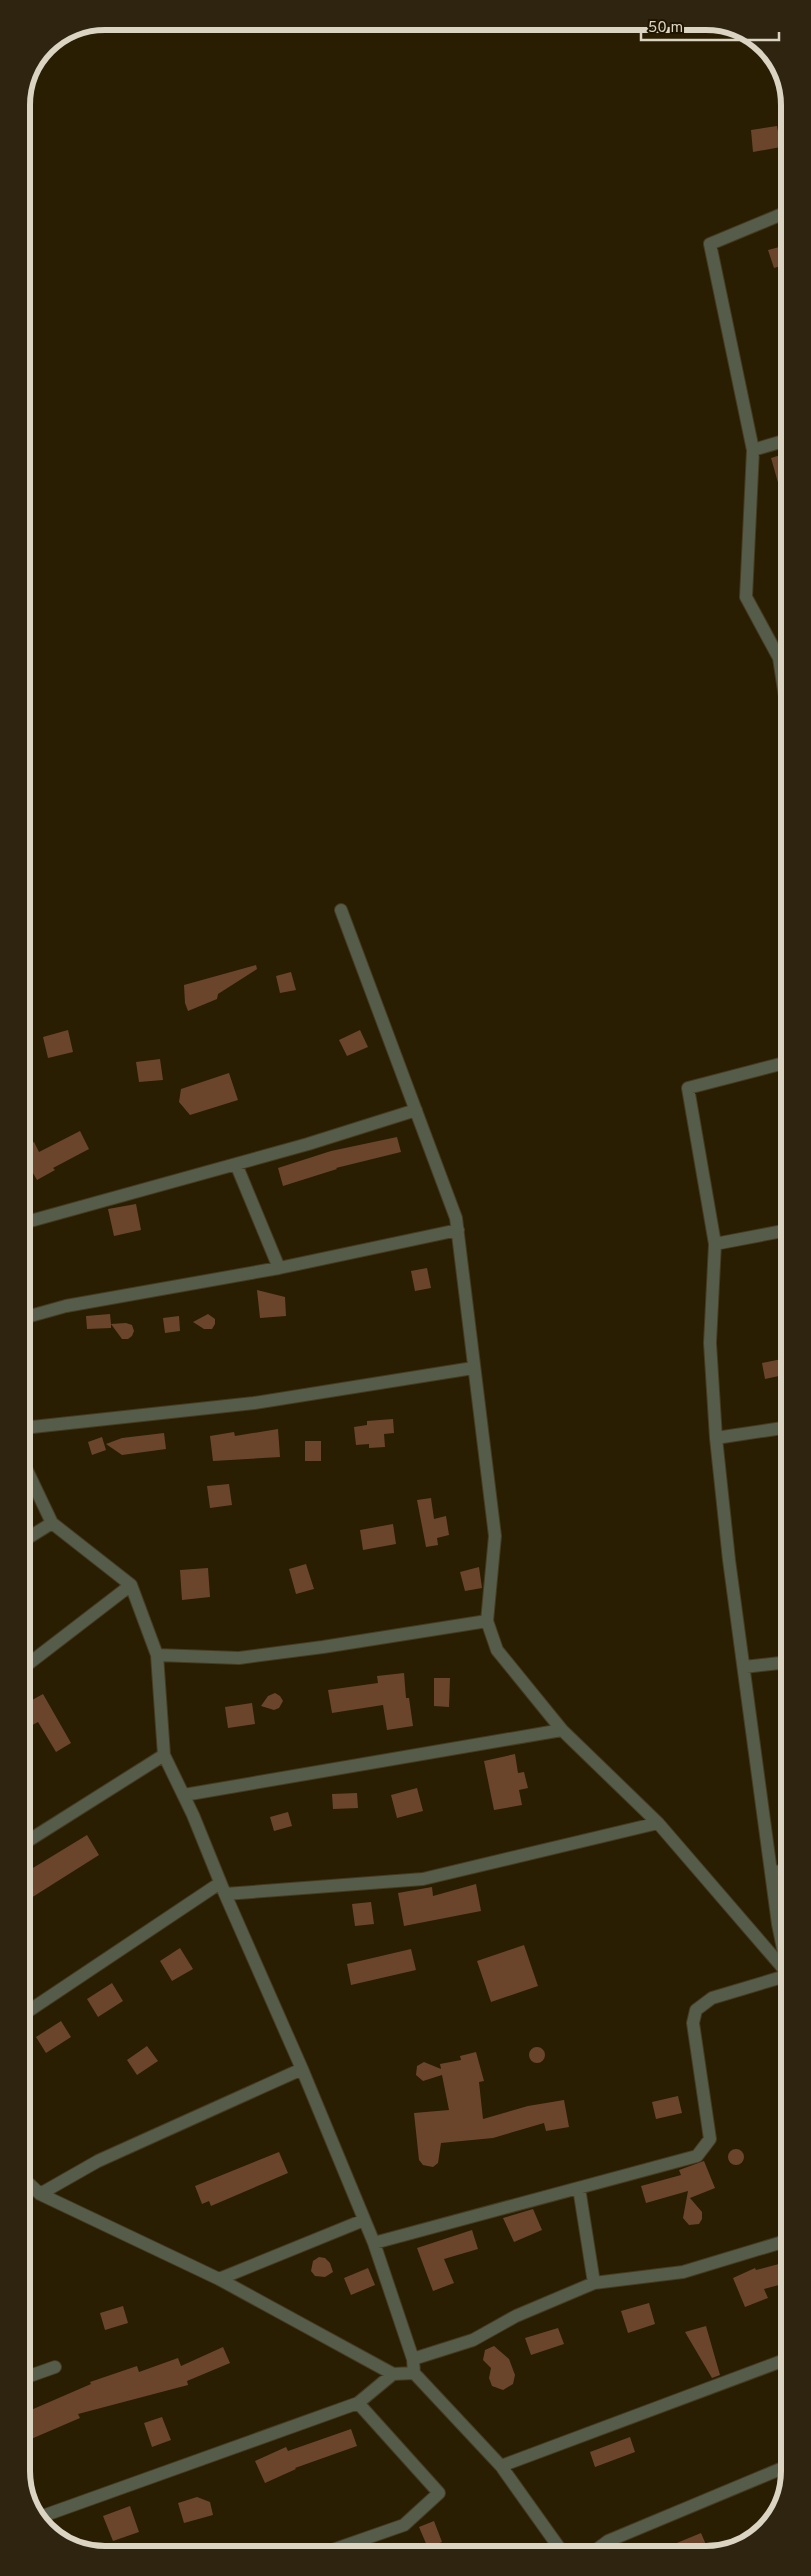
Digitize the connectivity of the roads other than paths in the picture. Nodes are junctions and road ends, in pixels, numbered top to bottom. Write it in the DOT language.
graph roads {
  1 [pos="781,214"];
  2 [pos="781,442"];
  3 [pos="753,450"];
  4 [pos="781,671"];
  5 [pos="341,910"];
  6 [pos="781,1064"];
  7 [pos="416,1110"];
  8 [pos="236,1164"];
  9 [pos="30,1221"];
  10 [pos="458,1230"];
  11 [pos="781,1231"];
  12 [pos="714,1244"];
  13 [pos="279,1268"];
  14 [pos="30,1316"];
  15 [pos="473,1368"];
  16 [pos="30,1427"];
  17 [pos="781,1428"];
  18 [pos="716,1438"];
  19 [pos="30,1477"];
  20 [pos="52,1523"];
  21 [pos="30,1537"];
  22 [pos="131,1585"];
  23 [pos="487,1621"];
  24 [pos="158,1655"];
  25 [pos="30,1663"];
  26 [pos="781,1663"];
  27 [pos="744,1667"];
  28 [pos="562,1730"];
  29 [pos="164,1755"];
  30 [pos="184,1795"];
  31 [pos="658,1823"];
  32 [pos="30,1840"];
  33 [pos="771,1871"];
  34 [pos="781,1872"];
  35 [pos="222,1888"];
  36 [pos="781,1938"];
  37 [pos="781,1966"];
  38 [pos="781,1977"];
  39 [pos="30,2010"];
  40 [pos="302,2069"];
  41 [pos="30,2185"];
  42 [pos="579,2188"];
  43 [pos="40,2194"];
  44 [pos="364,2220"];
  45 [pos="374,2243"];
  46 [pos="781,2243"];
  47 [pos="219,2278"];
  48 [pos="594,2283"];
  49 [pos="412,2359"];
  50 [pos="781,2361"];
  51 [pos="55,2367"];
  52 [pos="414,2373"];
  53 [pos="392,2374"];
  54 [pos="30,2376"];
  55 [pos="358,2403"];
  56 [pos="501,2466"];
  57 [pos="781,2469"];
  58 [pos="45,2515"];
  59 [pos="343,2546"];
  60 [pos="558,2546"];
  61 [pos="601,2546"];
  1 -- 3 [label="street"];
  2 -- 3 [label="street"];
  3 -- 4 [label="street"];
  5 -- 7 [label="street"];
  6 -- 12 [label="street"];
  7 -- 8 [label="street"];
  7 -- 10 [label="street"];
  8 -- 9 [label="street"];
  8 -- 13 [label="street"];
  10 -- 13 [label="street"];
  10 -- 15 [label="street"];
  11 -- 12 [label="street"];
  12 -- 18 [label="street"];
  13 -- 14 [label="street"];
  15 -- 16 [label="street"];
  15 -- 23 [label="street"];
  17 -- 18 [label="street"];
  18 -- 27 [label="street"];
  19 -- 20 [label="street"];
  20 -- 21 [label="street"];
  20 -- 22 [label="street"];
  22 -- 24 [label="street"];
  22 -- 25 [label="street"];
  23 -- 24 [label="street"];
  23 -- 28 [label="street"];
  24 -- 29 [label="street"];
  26 -- 27 [label="street"];
  27 -- 33 [label="street"];
  28 -- 30 [label="street"];
  28 -- 31 [label="street"];
  29 -- 30 [label="street"];
  29 -- 32 [label="street"];
  30 -- 35 [label="street"];
  31 -- 35 [label="street"];
  31 -- 37 [label="street"];
  33 -- 34 [label="street"];
  33 -- 36 [label="street"];
  35 -- 39 [label="street"];
  35 -- 40 [label="street"];
  38 -- 42 [label="street"];
  40 -- 43 [label="street"];
  40 -- 44 [label="street"];
  41 -- 43 [label="street"];
  42 -- 45 [label="street"];
  42 -- 48 [label="street"];
  43 -- 47 [label="street"];
  44 -- 45 [label="street"];
  44 -- 47 [label="street"];
  45 -- 49 [label="street"];
  46 -- 48 [label="street"];
  47 -- 53 [label="street"];
  48 -- 49 [label="street"];
  49 -- 52 [label="street"];
  50 -- 56 [label="street"];
  51 -- 54 [label="street"];
  52 -- 53 [label="street"];
  52 -- 56 [label="street"];
  53 -- 55 [label="street"];
  55 -- 58 [label="street"];
  55 -- 59 [label="street"];
  56 -- 60 [label="street"];
  57 -- 61 [label="street"];
}
